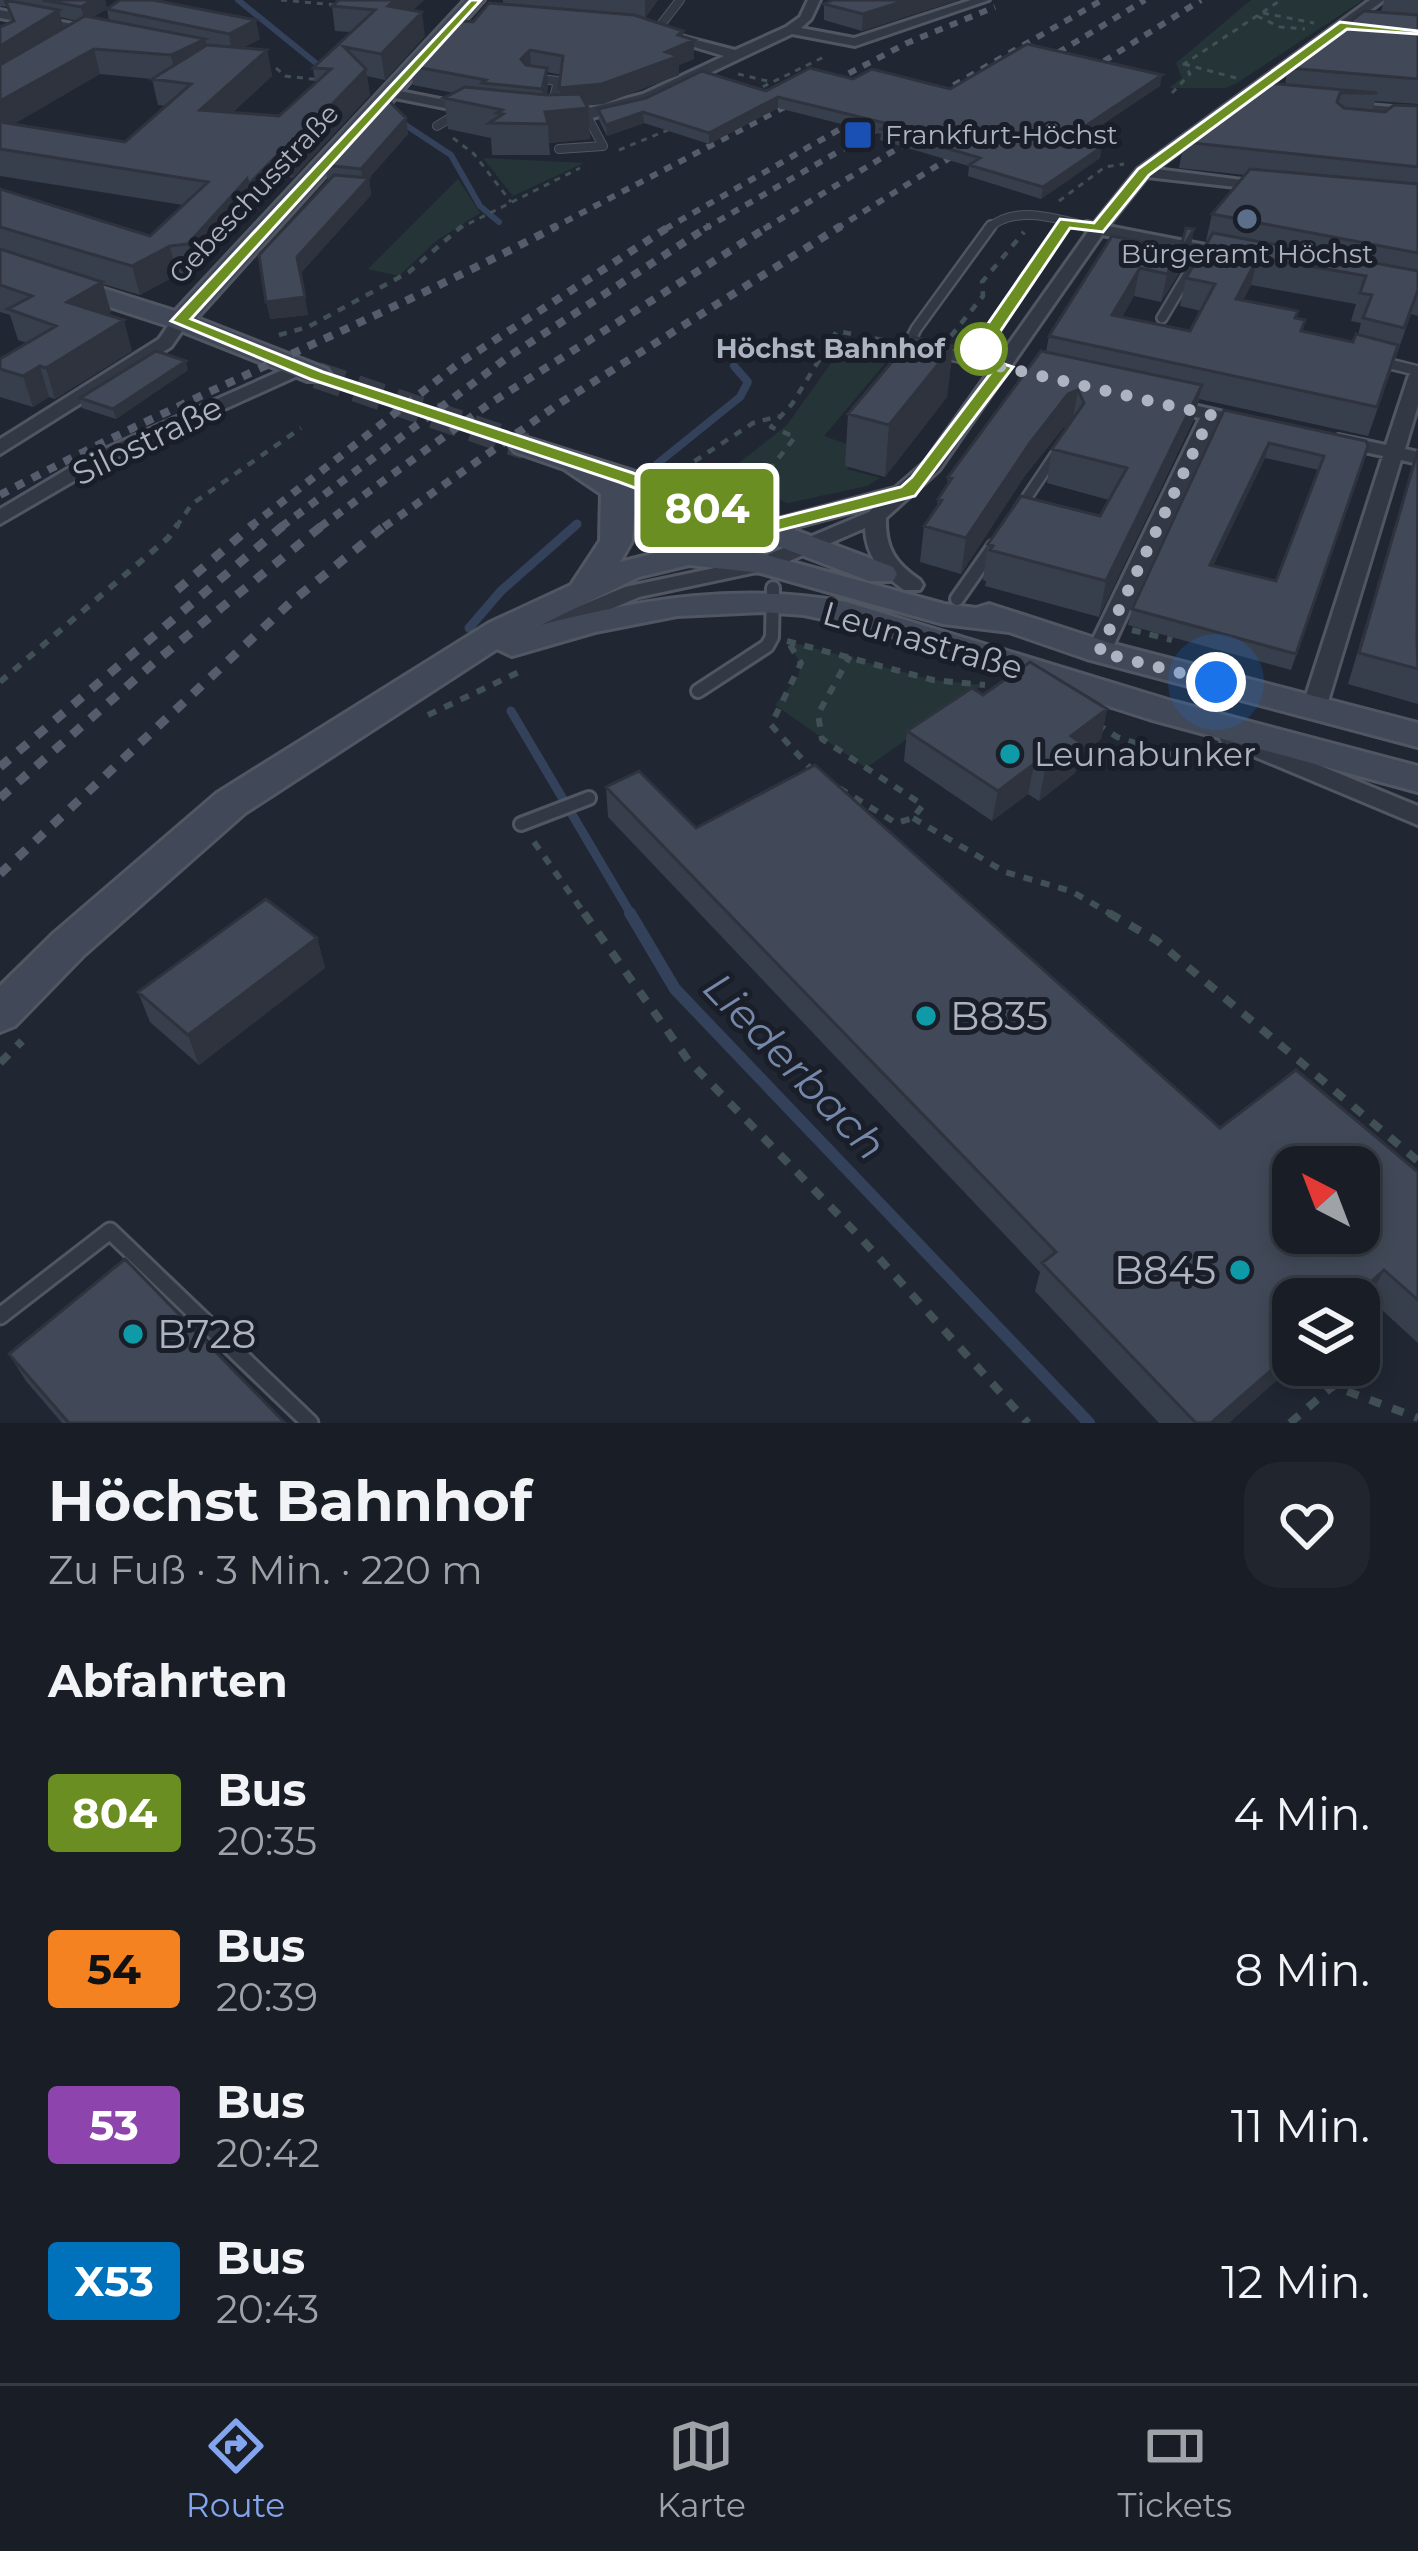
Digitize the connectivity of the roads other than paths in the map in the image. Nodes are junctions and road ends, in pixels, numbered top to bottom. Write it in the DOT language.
graph roads {
  1 [pos="680,0"];
  2 [pos="814,0"];
  3 [pos="983,0"];
  4 [pos="1378,0"];
  5 [pos="476,8"];
  6 [pos="0,14"];
  7 [pos="638,25"];
  8 [pos="1344,25"];
  9 [pos="1366,27"];
  10 [pos="108,28"];
  11 [pos="791,30"];
  12 [pos="656,31"];
  13 [pos="91,32"];
  14 [pos="76,40"];
  15 [pos="733,55"];
  16 [pos="530,77"];
  17 [pos="390,93"];
  18 [pos="1245,98"];
  19 [pos="1266,100"];
  20 [pos="1333,106"];
  21 [pos="466,109"];
  22 [pos="1378,110"];
  23 [pos="487,113"];
  24 [pos="1418,113"];
  25 [pos="587,116"];
  26 [pos="546,119"];
  27 [pos="1418,124"];
  28 [pos="437,126"];
  29 [pos="559,149"];
  30 [pos="1136,168"];
  31 [pos="1288,190"];
  32 [pos="1066,222"];
  33 [pos="1098,229"];
  34 [pos="1203,250"];
  35 [pos="1246,258"];
  36 [pos="0,263"];
  37 [pos="1162,318"];
  38 [pos="180,321"];
  39 [pos="972,360"];
  40 [pos="1373,360"];
  41 [pos="1004,367"];
  42 [pos="307,372"];
  43 [pos="1032,372"];
  44 [pos="1418,373"];
  45 [pos="1144,399"];
  46 [pos="1211,415"];
  47 [pos="1280,430"];
  48 [pos="1070,434"];
  49 [pos="1326,439"];
  50 [pos="526,446"];
  51 [pos="0,448"];
  52 [pos="1407,456"];
  53 [pos="575,463"];
  54 [pos="616,491"];
  55 [pos="908,491"];
  56 [pos="876,516"];
  57 [pos="0,518"];
  58 [pos="757,560"];
  59 [pos="912,585"];
  60 [pos="575,593"];
  61 [pos="957,599"];
  62 [pos="1007,622"];
  63 [pos="1099,652"];
  64 [pos="520,657"];
  65 [pos="426,682"];
  66 [pos="698,691"];
  67 [pos="1314,708"];
  68 [pos="1179,716"];
  69 [pos="1418,735"];
  70 [pos="1418,779"];
  71 [pos="589,798"];
  72 [pos="1418,816"];
  73 [pos="521,824"];
  74 [pos="16,1022"];
  75 [pos="0,1316"];
  76 [pos="310,1423"];
  1 -- 12 [label="lane"];
  2 -- 11 [label="street"];
  3 -- 11 [label="street"];
  4 -- 8 [label="street"];
  5 -- 17 [label="street, Gebeschusstraße"];
  6 -- 13 [label="street"];
  7 -- 12 [label="street"];
  8 -- 9 [label="street"];
  8 -- 18 [label="street"];
  10 -- 13 [label="street"];
  11 -- 15 [label="street"];
  12 -- 15 [label="street"];
  13 -- 14 [label="street"];
  15 -- 25 [label="street"];
  16 -- 26 [label="lane"];
  17 -- 21 [label="street"];
  17 -- 38 [label="street, Gebeschusstraße"];
  18 -- 19 [label="street"];
  18 -- 30 [label="street"];
  20 -- 22 [label="street"];
  21 -- 23 [label="street"];
  21 -- 28 [label="lane"];
  22 -- 24 [label="street"];
  22 -- 27 [label="lane"];
  25 -- 26 [label="street"];
  25 -- 29 [label="lane"];
  30 -- 31 [label="street"];
  30 -- 33 [label="street"];
  32 -- 33 [label="lane"];
  32 -- 39 [label="lane"];
  32 -- 39 [label="lane"];
  33 -- 34 [label="street"];
  33 -- 41 [label="street"];
  34 -- 35 [label="street"];
  34 -- 37 [label="lane"];
  36 -- 38 [label="street"];
  38 -- 42 [label="street"];
  38 -- 51 [label="street, Gebeschusstraße"];
  39 -- 41 [label="lane"];
  40 -- 44 [label="lane"];
  41 -- 43 [label="street"];
  41 -- 55 [label="street"];
  42 -- 57 [label="street, Silostraße"];
  44 -- 52 [label="street"];
  45 -- 46 [label="street"];
  46 -- 47 [label="street"];
  46 -- 63 [label="street"];
  48 -- 61 [label="lane"];
  49 -- 52 [label="street"];
  50 -- 53 [label="street"];
  52 -- 67 [label="street"];
  53 -- 54 [label="street"];
  53 -- 58 [label="street, Leunastraße"];
  54 -- 58 [label="street"];
  54 -- 60 [label="street"];
  55 -- 56 [label="street"];
  55 -- 58 [label="street"];
  56 -- 58 [label="street"];
  56 -- 59 [label="street"];
  58 -- 59 [label="street, Leunastraße"];
  58 -- 60 [label="street, Leunastraße"];
  58 -- 62 [label="street, Leunastraße"];
  58 -- 64 [label="street, Leunastraße"];
  58 -- 64 [label="street"];
  58 -- 66 [label="lane"];
  58 -- 68 [label="street, Leunastraße"];
  59 -- 61 [label="street, Leunastraße"];
  60 -- 65 [label="street"];
  61 -- 62 [label="street, Leunastraße"];
  62 -- 63 [label="street, Leunastraße"];
  63 -- 67 [label="street, Leunastraße"];
  64 -- 65 [label="street, Leunastraße"];
  65 -- 74 [label="street"];
  67 -- 69 [label="street, Leunastraße"];
  68 -- 70 [label="street, Leunastraße"];
  68 -- 72 [label="street"];
  71 -- 73 [label="lane"];
  75 -- 76 [label="lane"];
}
